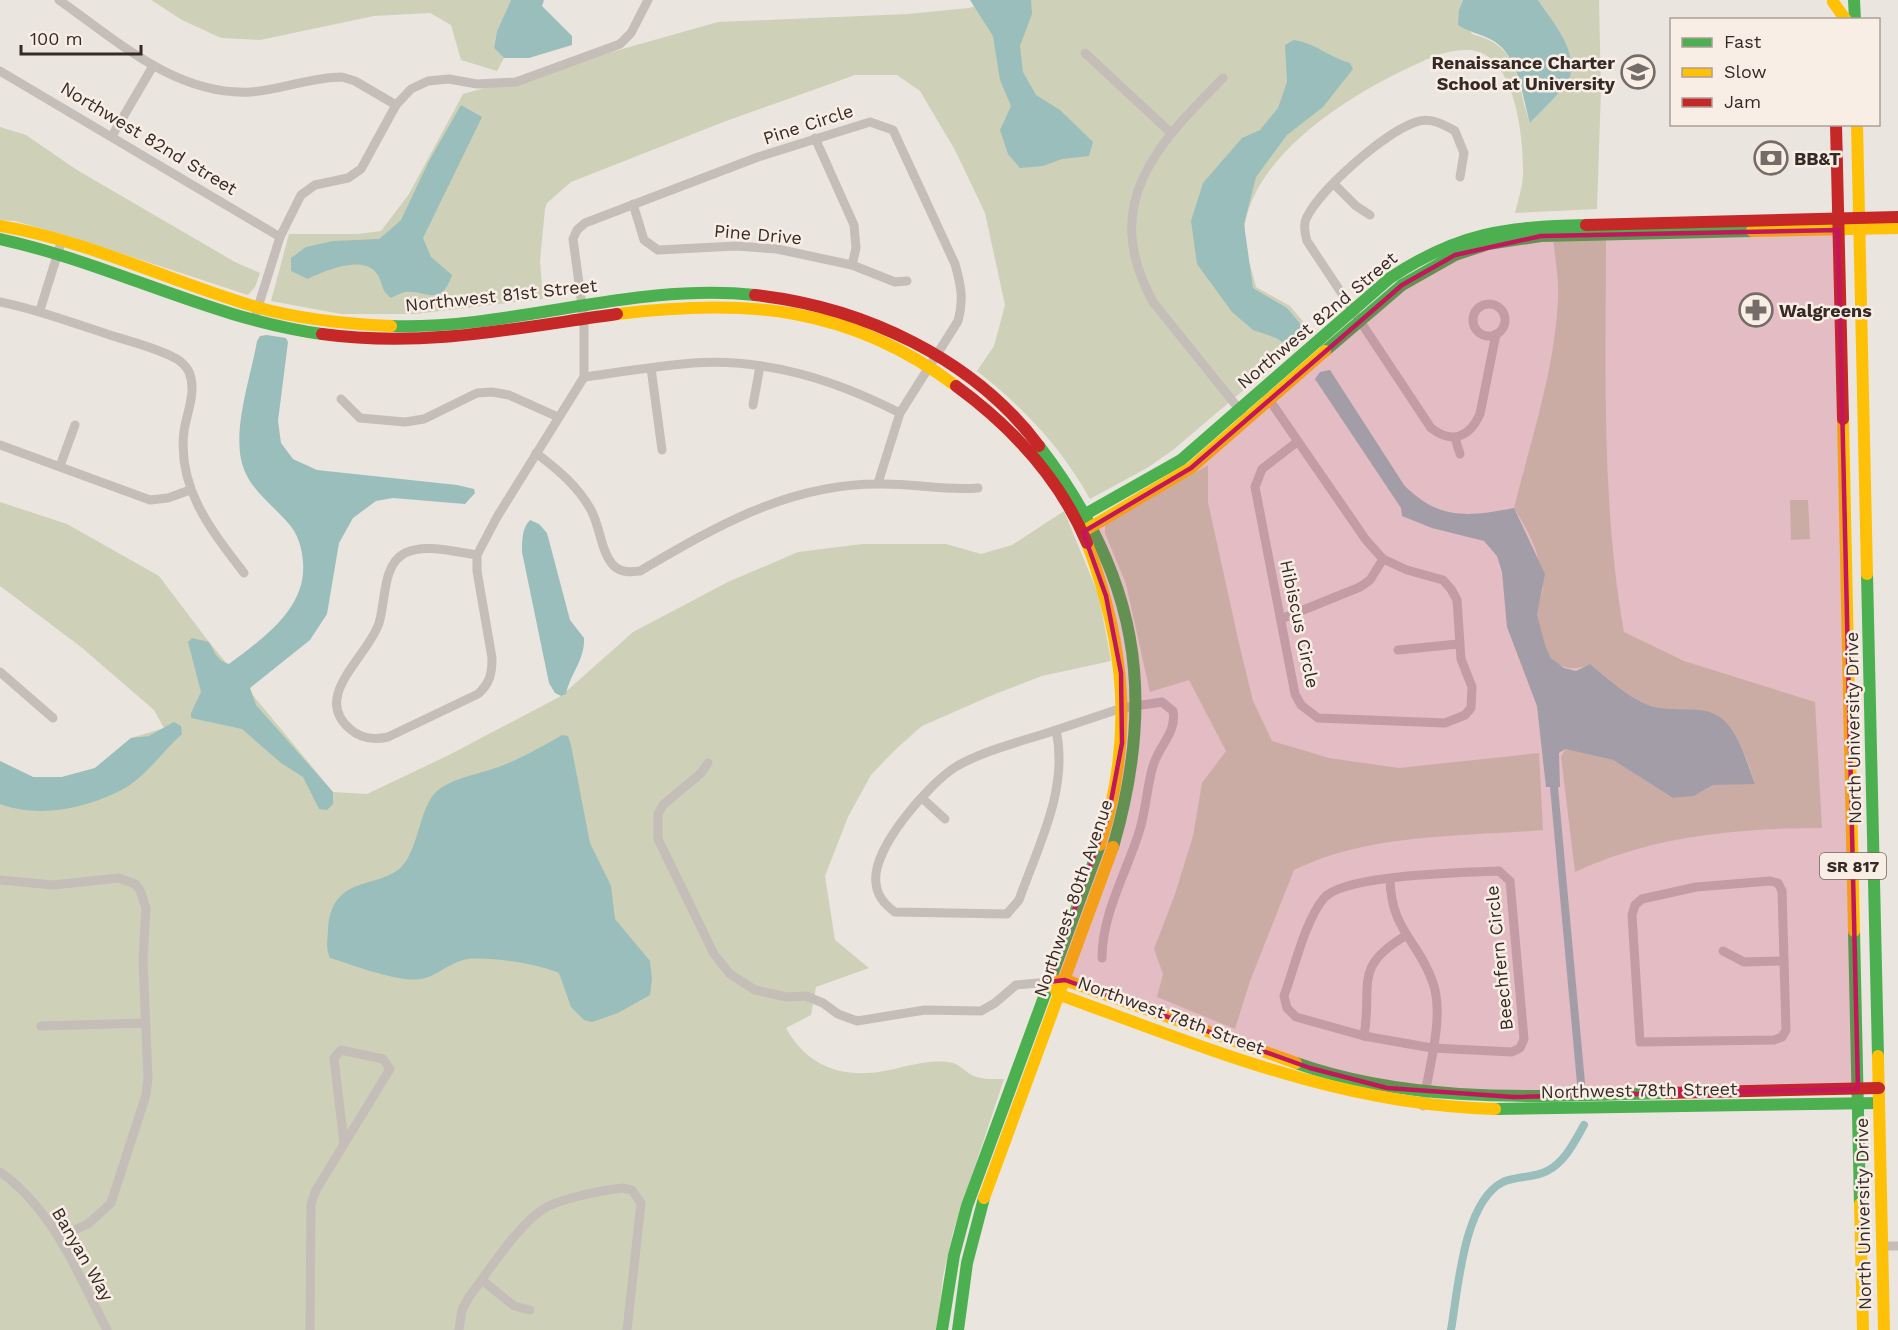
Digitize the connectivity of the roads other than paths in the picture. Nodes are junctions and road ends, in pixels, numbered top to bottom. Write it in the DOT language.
graph roads {
  1 [pos="59,0"];
  2 [pos="1854,0"];
  3 [pos="645,1"];
  4 [pos="1833,1"];
  5 [pos="1833,18"];
  6 [pos="1845,18"];
  7 [pos="1855,18"];
  8 [pos="1085,53"];
  9 [pos="153,66"];
  10 [pos="0,71"];
  11 [pos="1223,78"];
  12 [pos="396,105"];
  13 [pos="1836,126"];
  14 [pos="1857,126"];
  15 [pos="1170,132"];
  16 [pos="112,136"];
  17 [pos="815,138"];
  18 [pos="1460,177"];
  19 [pos="1334,184"];
  20 [pos="633,204"];
  21 [pos="1370,215"];
  22 [pos="1898,217"];
  23 [pos="1859,222"];
  24 [pos="1838,223"];
  25 [pos="0,226"];
  26 [pos="1898,228"];
  27 [pos="280,237"];
  28 [pos="0,239"];
  29 [pos="62,240"];
  30 [pos="57,253"];
  31 [pos="852,265"];
  32 [pos="907,281"];
  33 [pos="768,295"];
  34 [pos="0,302"];
  35 [pos="582,305"];
  36 [pos="767,308"];
  37 [pos="40,310"];
  38 [pos="256,313"];
  39 [pos="1356,316"];
  40 [pos="584,320"];
  41 [pos="1496,334"];
  42 [pos="937,353"];
  43 [pos="928,365"];
  44 [pos="760,366"];
  45 [pos="651,368"];
  46 [pos="584,376"];
  47 [pos="1266,394"];
  48 [pos="341,399"];
  49 [pos="753,405"];
  50 [pos="900,413"];
  51 [pos="1243,414"];
  52 [pos="558,417"];
  53 [pos="75,425"];
  54 [pos="1455,438"];
  55 [pos="1297,442"];
  56 [pos="0,445"];
  57 [pos="662,450"];
  58 [pos="536,453"];
  59 [pos="1460,454"];
  60 [pos="60,466"];
  61 [pos="878,483"];
  62 [pos="978,488"];
  63 [pos="190,490"];
  64 [pos="1081,516"];
  65 [pos="1094,525"];
  66 [pos="1083,532"];
  67 [pos="477,555"];
  68 [pos="1383,559"];
  69 [pos="244,573"];
  70 [pos="1281,619"];
  71 [pos="1458,644"];
  72 [pos="1398,650"];
  73 [pos="0,672"];
  74 [pos="1136,705"];
  75 [pos="1122,708"];
  76 [pos="53,718"];
  77 [pos="1850,720"];
  78 [pos="1056,730"];
  79 [pos="1871,748"];
  80 [pos="708,763"];
  81 [pos="922,798"];
  82 [pos="945,819"];
  83 [pos="1390,879"];
  84 [pos="0,880"];
  85 [pos="1405,936"];
  86 [pos="1723,951"];
  87 [pos="1101,958"];
  88 [pos="1784,961"];
  89 [pos="1065,980"];
  90 [pos="1048,982"];
  91 [pos="1060,995"];
  92 [pos="145,1023"];
  93 [pos="41,1026"];
  94 [pos="1364,1036"];
  95 [pos="1432,1048"];
  96 [pos="1879,1088"];
  97 [pos="1858,1089"];
  98 [pos="1425,1093"];
  99 [pos="1858,1103"];
  100 [pos="1879,1103"];
  101 [pos="1423,1106"];
  102 [pos="344,1144"];
  103 [pos="0,1172"];
  104 [pos="59,1237"];
  105 [pos="1882,1246"];
  106 [pos="1898,1246"];
  107 [pos="482,1280"];
  108 [pos="530,1310"];
  109 [pos="1865,1326"];
  110 [pos="107,1330"];
  111 [pos="310,1330"];
  112 [pos="459,1330"];
  113 [pos="627,1330"];
  114 [pos="942,1330"];
  115 [pos="958,1330"];
  116 [pos="1884,1330"];
  1 -- 9 [label="street"];
  2 -- 7 [label="street"];
  3 -- 12 [label="street"];
  4 -- 5 [label="street"];
  4 -- 6 [label="street"];
  8 -- 15 [label="street"];
  9 -- 12 [label="street"];
  9 -- 16 [label="street"];
  10 -- 16 [label="street, Northwest 82nd Street"];
  11 -- 15 [label="street"];
  12 -- 27 [label="street"];
  13 -- 24 [label="street, North University Drive / SR 817"];
  14 -- 23 [label="street, North University Drive / SR 817"];
  15 -- 51 [label="street"];
  16 -- 27 [label="street, Northwest 82nd Street"];
  17 -- 20 [label="street, Pine Circle"];
  17 -- 31 [label="street"];
  17 -- 42 [label="street, Pine Circle"];
  18 -- 19 [label="street"];
  19 -- 21 [label="street"];
  19 -- 39 [label="street"];
  20 -- 31 [label="street, Pine Drive"];
  20 -- 35 [label="street, Pine Circle"];
  22 -- 23 [label="street, Northwest 82nd Street"];
  23 -- 24 [label="street, Northwest 82nd Street"];
  23 -- 26 [label="street, Northwest 82nd Street"];
  23 -- 79 [label="street, North University Drive / SR 817"];
  24 -- 39 [label="street, Northwest 82nd Street"];
  24 -- 77 [label="street, North University Drive / SR 817"];
  25 -- 29 [label="street, Northwest 81st Street"];
  27 -- 38 [label="street"];
  28 -- 30 [label="street, Northwest 81st Street"];
  29 -- 30 [label="street"];
  29 -- 38 [label="street, Northwest 81st Street"];
  30 -- 37 [label="street"];
  30 -- 38 [label="street, Northwest 81st Street"];
  31 -- 32 [label="street, Pine Drive"];
  33 -- 35 [label="street, Northwest 81st Street"];
  33 -- 42 [label="street, Northwest 80th Avenue"];
  34 -- 37 [label="street"];
  35 -- 38 [label="street, Northwest 81st Street"];
  35 -- 40 [label="street, Pine Circle"];
  36 -- 40 [label="street, Northwest 81st Street"];
  36 -- 43 [label="street, Northwest 80th Avenue"];
  37 -- 63 [label="street"];
  38 -- 40 [label="street, Northwest 81st Street"];
  39 -- 47 [label="street, Northwest 82nd Street"];
  39 -- 54 [label="street"];
  40 -- 46 [label="street, Pine Circle"];
  41 -- 54 [label="street"];
  42 -- 43 [label="street, Pine Circle"];
  42 -- 64 [label="street, Northwest 80th Avenue"];
  43 -- 50 [label="street, Pine Circle"];
  43 -- 64 [label="street, Northwest 80th Avenue"];
  44 -- 45 [label="street"];
  44 -- 49 [label="street"];
  44 -- 50 [label="street"];
  45 -- 46 [label="street"];
  45 -- 57 [label="street"];
  46 -- 52 [label="street"];
  47 -- 51 [label="street, Northwest 82nd Street"];
  47 -- 55 [label="street, Hibiscus Circle"];
  48 -- 52 [label="street"];
  50 -- 61 [label="street, Pine Circle"];
  51 -- 64 [label="street, Northwest 82nd Street"];
  51 -- 65 [label="street, Northwest 82nd Street"];
  52 -- 58 [label="street"];
  53 -- 60 [label="street"];
  54 -- 59 [label="street"];
  55 -- 68 [label="street, Hibiscus Circle"];
  55 -- 70 [label="street, Hibiscus Circle"];
  56 -- 60 [label="street"];
  58 -- 61 [label="street"];
  58 -- 67 [label="street"];
  60 -- 63 [label="street"];
  61 -- 62 [label="street"];
  63 -- 69 [label="street"];
  64 -- 65 [label="street, Northwest 80th Avenue"];
  64 -- 66 [label="street, Northwest 80th Avenue"];
  65 -- 66 [label="street, Northwest 82nd Street"];
  65 -- 74 [label="street, Northwest 80th Avenue"];
  66 -- 75 [label="street, Northwest 80th Avenue"];
  67 -- 67 [label="street"];
  68 -- 70 [label="street"];
  68 -- 71 [label="street, Hibiscus Circle"];
  70 -- 71 [label="street, Hibiscus Circle"];
  71 -- 72 [label="street"];
  73 -- 76 [label="street"];
  74 -- 75 [label="street"];
  74 -- 87 [label="street"];
  74 -- 89 [label="street, Northwest 80th Avenue"];
  75 -- 78 [label="street"];
  75 -- 90 [label="street, Northwest 80th Avenue"];
  77 -- 79 [label="street"];
  77 -- 97 [label="street, North University Drive / SR 817"];
  78 -- 81 [label="street"];
  78 -- 81 [label="street"];
  79 -- 96 [label="street, North University Drive / SR 817"];
  80 -- 90 [label="street"];
  81 -- 82 [label="street"];
  83 -- 85 [label="street"];
  83 -- 94 [label="street, Beechfern Circle"];
  83 -- 95 [label="street, Beechfern Circle"];
  84 -- 92 [label="street"];
  85 -- 94 [label="street"];
  85 -- 95 [label="street"];
  86 -- 88 [label="street"];
  88 -- 88 [label="street"];
  89 -- 90 [label="street, Northwest 78th Street"];
  89 -- 91 [label="street, Northwest 80th Avenue"];
  89 -- 98 [label="street, Northwest 78th Street"];
  90 -- 91 [label="street, Northwest 78th Street"];
  90 -- 114 [label="street, Northwest 80th Avenue"];
  91 -- 101 [label="street, Northwest 78th Street"];
  91 -- 115 [label="street, Northwest 80th Avenue"];
  92 -- 93 [label="street"];
  92 -- 104 [label="street"];
  94 -- 95 [label="street, Beechfern Circle"];
  95 -- 98 [label="street"];
  96 -- 97 [label="street, Northwest 78th Street"];
  96 -- 100 [label="street, North University Drive / SR 817"];
  97 -- 98 [label="street, Northwest 78th Street"];
  97 -- 99 [label="street, North University Drive / SR 817"];
  98 -- 101 [label="street"];
  99 -- 100 [label="street, Northwest 78th Street"];
  99 -- 101 [label="street, Northwest 78th Street"];
  99 -- 109 [label="street, North University Drive / SR 817"];
  100 -- 105 [label="street, North University Drive / SR 817"];
  102 -- 102 [label="street"];
  102 -- 111 [label="street"];
  103 -- 104 [label="street, Banyan Way"];
  104 -- 110 [label="street, Banyan Way"];
  105 -- 106 [label="street"];
  105 -- 116 [label="street, North University Drive / SR 817"];
  107 -- 108 [label="street"];
  107 -- 112 [label="street"];
  107 -- 113 [label="street"];
}
